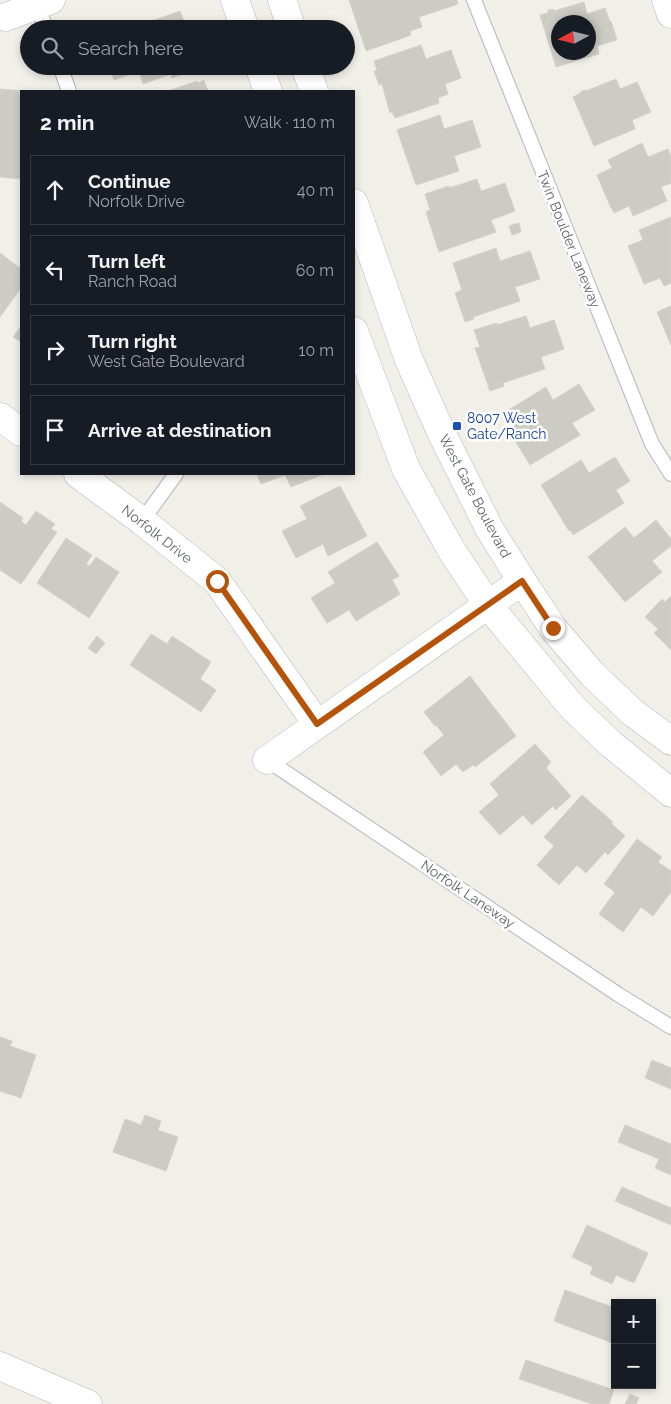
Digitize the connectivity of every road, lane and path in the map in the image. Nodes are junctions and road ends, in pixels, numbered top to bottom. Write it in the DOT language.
graph roads {
  1 [pos="235,0"];
  2 [pos="282,0"];
  3 [pos="474,0"];
  4 [pos="666,0"];
  5 [pos="43,8"];
  6 [pos="671,14"];
  7 [pos="6,17"];
  8 [pos="242,20"];
  9 [pos="289,20"];
  10 [pos="63,75"];
  11 [pos="262,75"];
  12 [pos="308,75"];
  13 [pos="69,90"];
  14 [pos="268,90"];
  15 [pos="314,90"];
  16 [pos="355,206"];
  17 [pos="355,334"];
  18 [pos="0,417"];
  19 [pos="20,431"];
  20 [pos="671,474"];
  21 [pos="79,475"];
  22 [pos="175,475"];
  23 [pos="142,521"];
  24 [pos="522,581"];
  25 [pos="488,605"];
  26 [pos="317,724"];
  27 [pos="671,741"];
  28 [pos="267,760"];
  29 [pos="671,793"];
  30 [pos="671,1027"];
  31 [pos="0,1366"];
  32 [pos="74,1401"];
  1 -- 8 [label="main road"];
  2 -- 9 [label="main road"];
  3 -- 20 [label="lane, Twin Boulder Laneway"];
  4 -- 6 [label="main road"];
  5 -- 7 [label="main road"];
  10 -- 13 [label="lane"];
  11 -- 14 [label="main road"];
  12 -- 15 [label="main road"];
  16 -- 24 [label="main road, West Gate Boulevard"];
  17 -- 25 [label="main road"];
  18 -- 19 [label="main road"];
  21 -- 23 [label="main road, Norfolk Drive"];
  22 -- 23 [label="lane"];
  23 -- 26 [label="main road, Norfolk Drive"];
  24 -- 25 [label="main road"];
  24 -- 27 [label="main road, West Gate Boulevard"];
  25 -- 26 [label="main road"];
  25 -- 29 [label="main road"];
  26 -- 28 [label="main road"];
  28 -- 30 [label="lane, Norfolk Laneway"];
  31 -- 32 [label="main road"];
}
